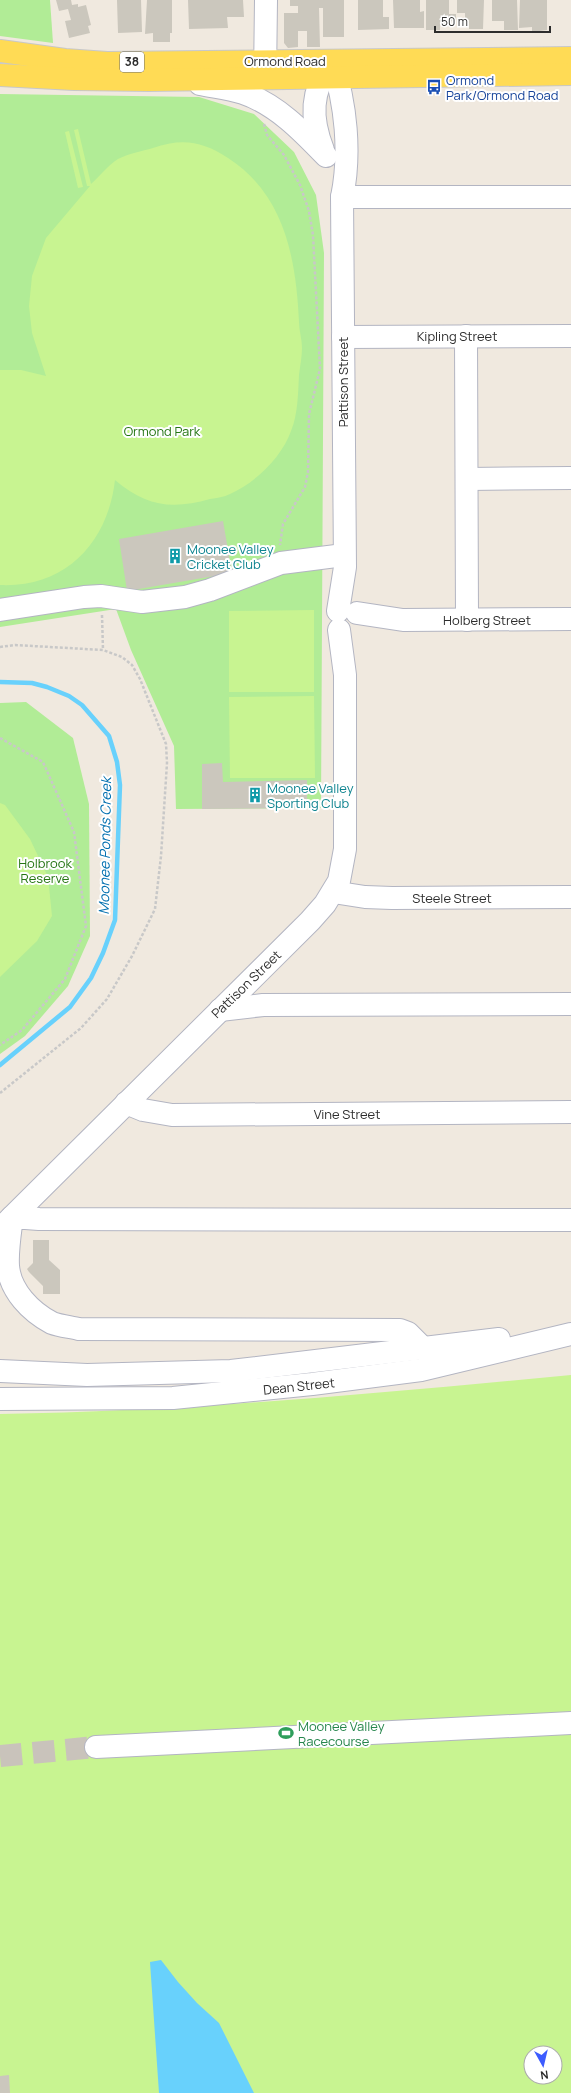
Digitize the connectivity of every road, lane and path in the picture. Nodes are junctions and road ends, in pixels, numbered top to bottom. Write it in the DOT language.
graph roads {
  1 [pos="266,0"];
  2 [pos="0,51"];
  3 [pos="571,58"];
  4 [pos="265,70"];
  5 [pos="330,72"];
  6 [pos="571,74"];
  7 [pos="0,75"];
  8 [pos="170,79"];
  9 [pos="273,108"];
  10 [pos="326,156"];
  11 [pos="342,197"];
  12 [pos="571,197"];
  13 [pos="466,336"];
  14 [pos="571,336"];
  15 [pos="343,337"];
  16 [pos="571,478"];
  17 [pos="467,479"];
  18 [pos="345,561"];
  19 [pos="281,563"];
  20 [pos="101,596"];
  21 [pos="0,610"];
  22 [pos="571,619"];
  23 [pos="467,620"];
  24 [pos="350,621"];
  25 [pos="0,647"];
  26 [pos="103,650"];
  27 [pos="0,738"];
  28 [pos="333,892"];
  29 [pos="571,897"];
  30 [pos="571,1004"];
  31 [pos="220,1010"];
  32 [pos="0,1045"];
  33 [pos="0,1093"];
  34 [pos="126,1103"];
  35 [pos="571,1112"];
  36 [pos="571,1220"];
  37 [pos="6,1223"];
  38 [pos="6,1278"];
  39 [pos="571,1334"];
  40 [pos="423,1348"];
  41 [pos="0,1371"];
  42 [pos="0,1395"];
  43 [pos="0,1399"];
  44 [pos="22,1399"];
  45 [pos="571,1723"];
  46 [pos="96,1747"];
  1 -- 4 [label="street"];
  2 -- 4 [label="main road, Ormond Road / 38"];
  3 -- 5 [label="main road, Ormond Road / 38"];
  4 -- 5 [label="main road, Ormond Road / 38"];
  4 -- 8 [label="main road, Ormond Road / 38"];
  5 -- 6 [label="main road, Ormond Road / 38"];
  5 -- 10 [label="street, Pattison Street"];
  5 -- 11 [label="street, Pattison Street"];
  7 -- 8 [label="main road, Ormond Road / 38"];
  8 -- 9 [label="street, Pattison Street"];
  9 -- 10 [label="street, Pattison Street"];
  9 -- 19 [label="path"];
  10 -- 11 [label="street, Pattison Street"];
  11 -- 12 [label="street"];
  11 -- 15 [label="street, Pattison Street"];
  13 -- 14 [label="street, Kipling Street"];
  13 -- 15 [label="street, Kipling Street"];
  13 -- 17 [label="street"];
  15 -- 18 [label="street, Pattison Street"];
  16 -- 17 [label="street"];
  17 -- 23 [label="street"];
  18 -- 19 [label="street"];
  18 -- 24 [label="street, Pattison Street"];
  19 -- 20 [label="street"];
  20 -- 21 [label="street"];
  20 -- 26 [label="path"];
  22 -- 23 [label="street, Holberg Street"];
  23 -- 24 [label="street, Holberg Street"];
  24 -- 28 [label="street, Pattison Street"];
  25 -- 26 [label="path"];
  26 -- 33 [label="path"];
  27 -- 32 [label="path"];
  28 -- 29 [label="street, Steele Street"];
  28 -- 31 [label="street, Pattison Street"];
  30 -- 31 [label="street"];
  31 -- 34 [label="street, Pattison Street"];
  34 -- 35 [label="street, Vine Street"];
  34 -- 37 [label="street, Pattison Street"];
  36 -- 37 [label="street"];
  37 -- 38 [label="street"];
  38 -- 40 [label="street"];
  39 -- 40 [label="street, Dean Street"];
  39 -- 44 [label="street, Dean Street"];
  40 -- 41 [label="street, Dean Street"];
  42 -- 44 [label="street, Dean Street"];
  43 -- 44 [label="street, Dean Street"];
  45 -- 46 [label="street"];
}
